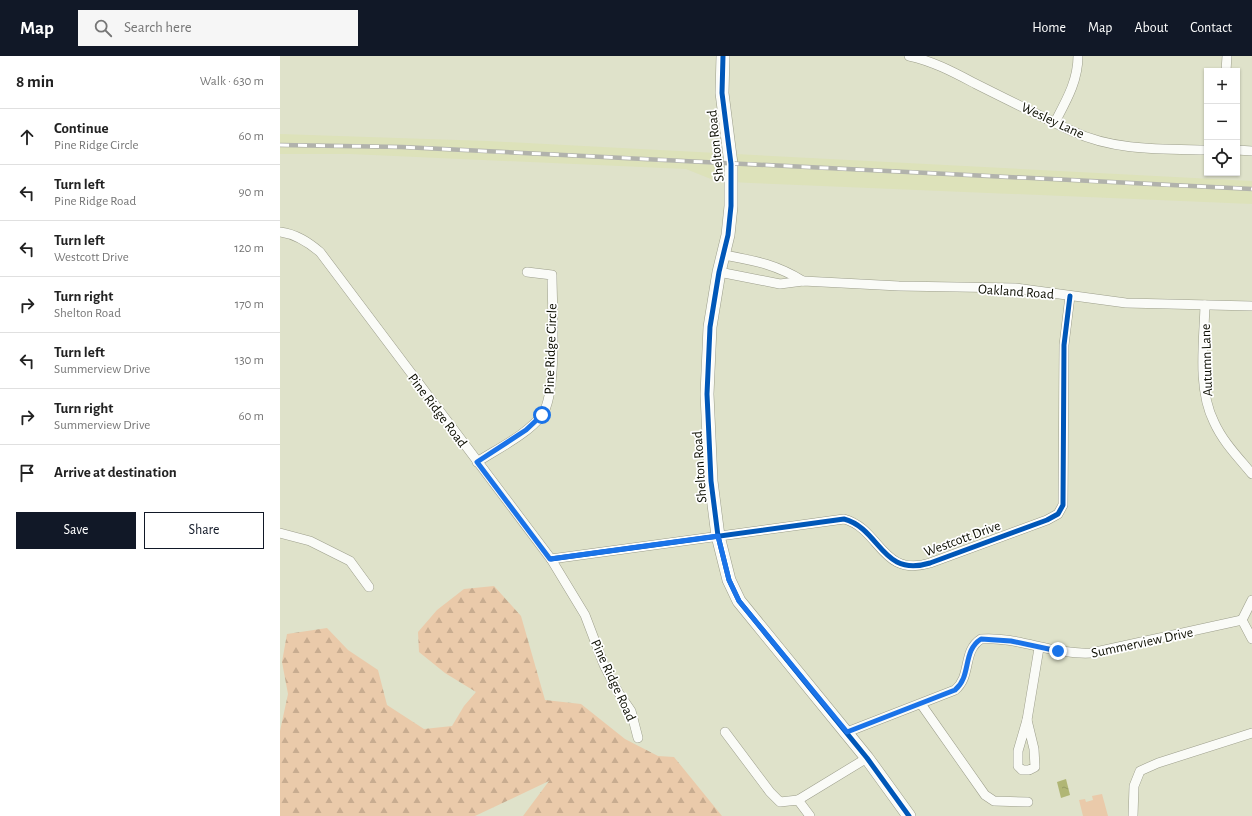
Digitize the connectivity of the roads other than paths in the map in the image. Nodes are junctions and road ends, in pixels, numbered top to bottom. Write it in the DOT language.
graph roads {
  1 [pos="723,56"];
  2 [pos="909,56"];
  3 [pos="1078,56"];
  4 [pos="1226,56"];
  5 [pos="1226,68"];
  6 [pos="1055,122"];
  7 [pos="1204,150"];
  8 [pos="1240,150"];
  9 [pos="1252,151"];
  10 [pos="280,232"];
  11 [pos="724,255"];
  12 [pos="527,272"];
  13 [pos="719,272"];
  14 [pos="803,281"];
  15 [pos="1070,296"];
  16 [pos="1205,305"];
  17 [pos="1252,306"];
  18 [pos="477,462"];
  19 [pos="1252,474"];
  20 [pos="280,533"];
  21 [pos="718,536"];
  22 [pos="550,559"];
  23 [pos="369,587"];
  24 [pos="1252,600"];
  25 [pos="1242,620"];
  26 [pos="1252,639"];
  27 [pos="1039,648"];
  28 [pos="921,704"];
  29 [pos="1027,720"];
  30 [pos="725,732"];
  31 [pos="847,732"];
  32 [pos="1252,733"];
  33 [pos="638,738"];
  34 [pos="867,758"];
  35 [pos="798,800"];
  36 [pos="1028,802"];
  37 [pos="810,816"];
  38 [pos="909,816"];
  39 [pos="1133,816"];
  1 -- 11 [label="street, Shelton Road"];
  2 -- 6 [label="street, Wesley Lane"];
  3 -- 6 [label="street"];
  4 -- 5 [label="street"];
  6 -- 7 [label="street, Wesley Lane"];
  8 -- 9 [label="street"];
  10 -- 18 [label="street, Pine Ridge Road"];
  11 -- 13 [label="street, Shelton Road"];
  11 -- 14 [label="street, Oakland Road"];
  12 -- 18 [label="street, Pine Ridge Circle"];
  13 -- 14 [label="street, Oakland Road"];
  13 -- 21 [label="street, Shelton Road"];
  14 -- 15 [label="street, Oakland Road"];
  15 -- 16 [label="street, Oakland Road"];
  15 -- 21 [label="street, Westcott Drive"];
  16 -- 17 [label="street, Oakland Road"];
  16 -- 19 [label="street, Autumn Lane"];
  18 -- 22 [label="street, Pine Ridge Road"];
  20 -- 23 [label="street"];
  21 -- 22 [label="street, Westcott Drive"];
  21 -- 31 [label="street, Shelton Road"];
  22 -- 33 [label="street, Pine Ridge Road"];
  24 -- 25 [label="street"];
  25 -- 26 [label="street"];
  25 -- 27 [label="street, Summerview Drive"];
  27 -- 28 [label="street, Summerview Drive"];
  27 -- 29 [label="street"];
  28 -- 31 [label="street, Summerview Drive"];
  28 -- 36 [label="street"];
  29 -- 29 [label="street"];
  30 -- 35 [label="street"];
  31 -- 34 [label="street, Shelton Road"];
  32 -- 39 [label="street"];
  34 -- 35 [label="street"];
  34 -- 38 [label="street, Shelton Road"];
  35 -- 37 [label="street"];
}
